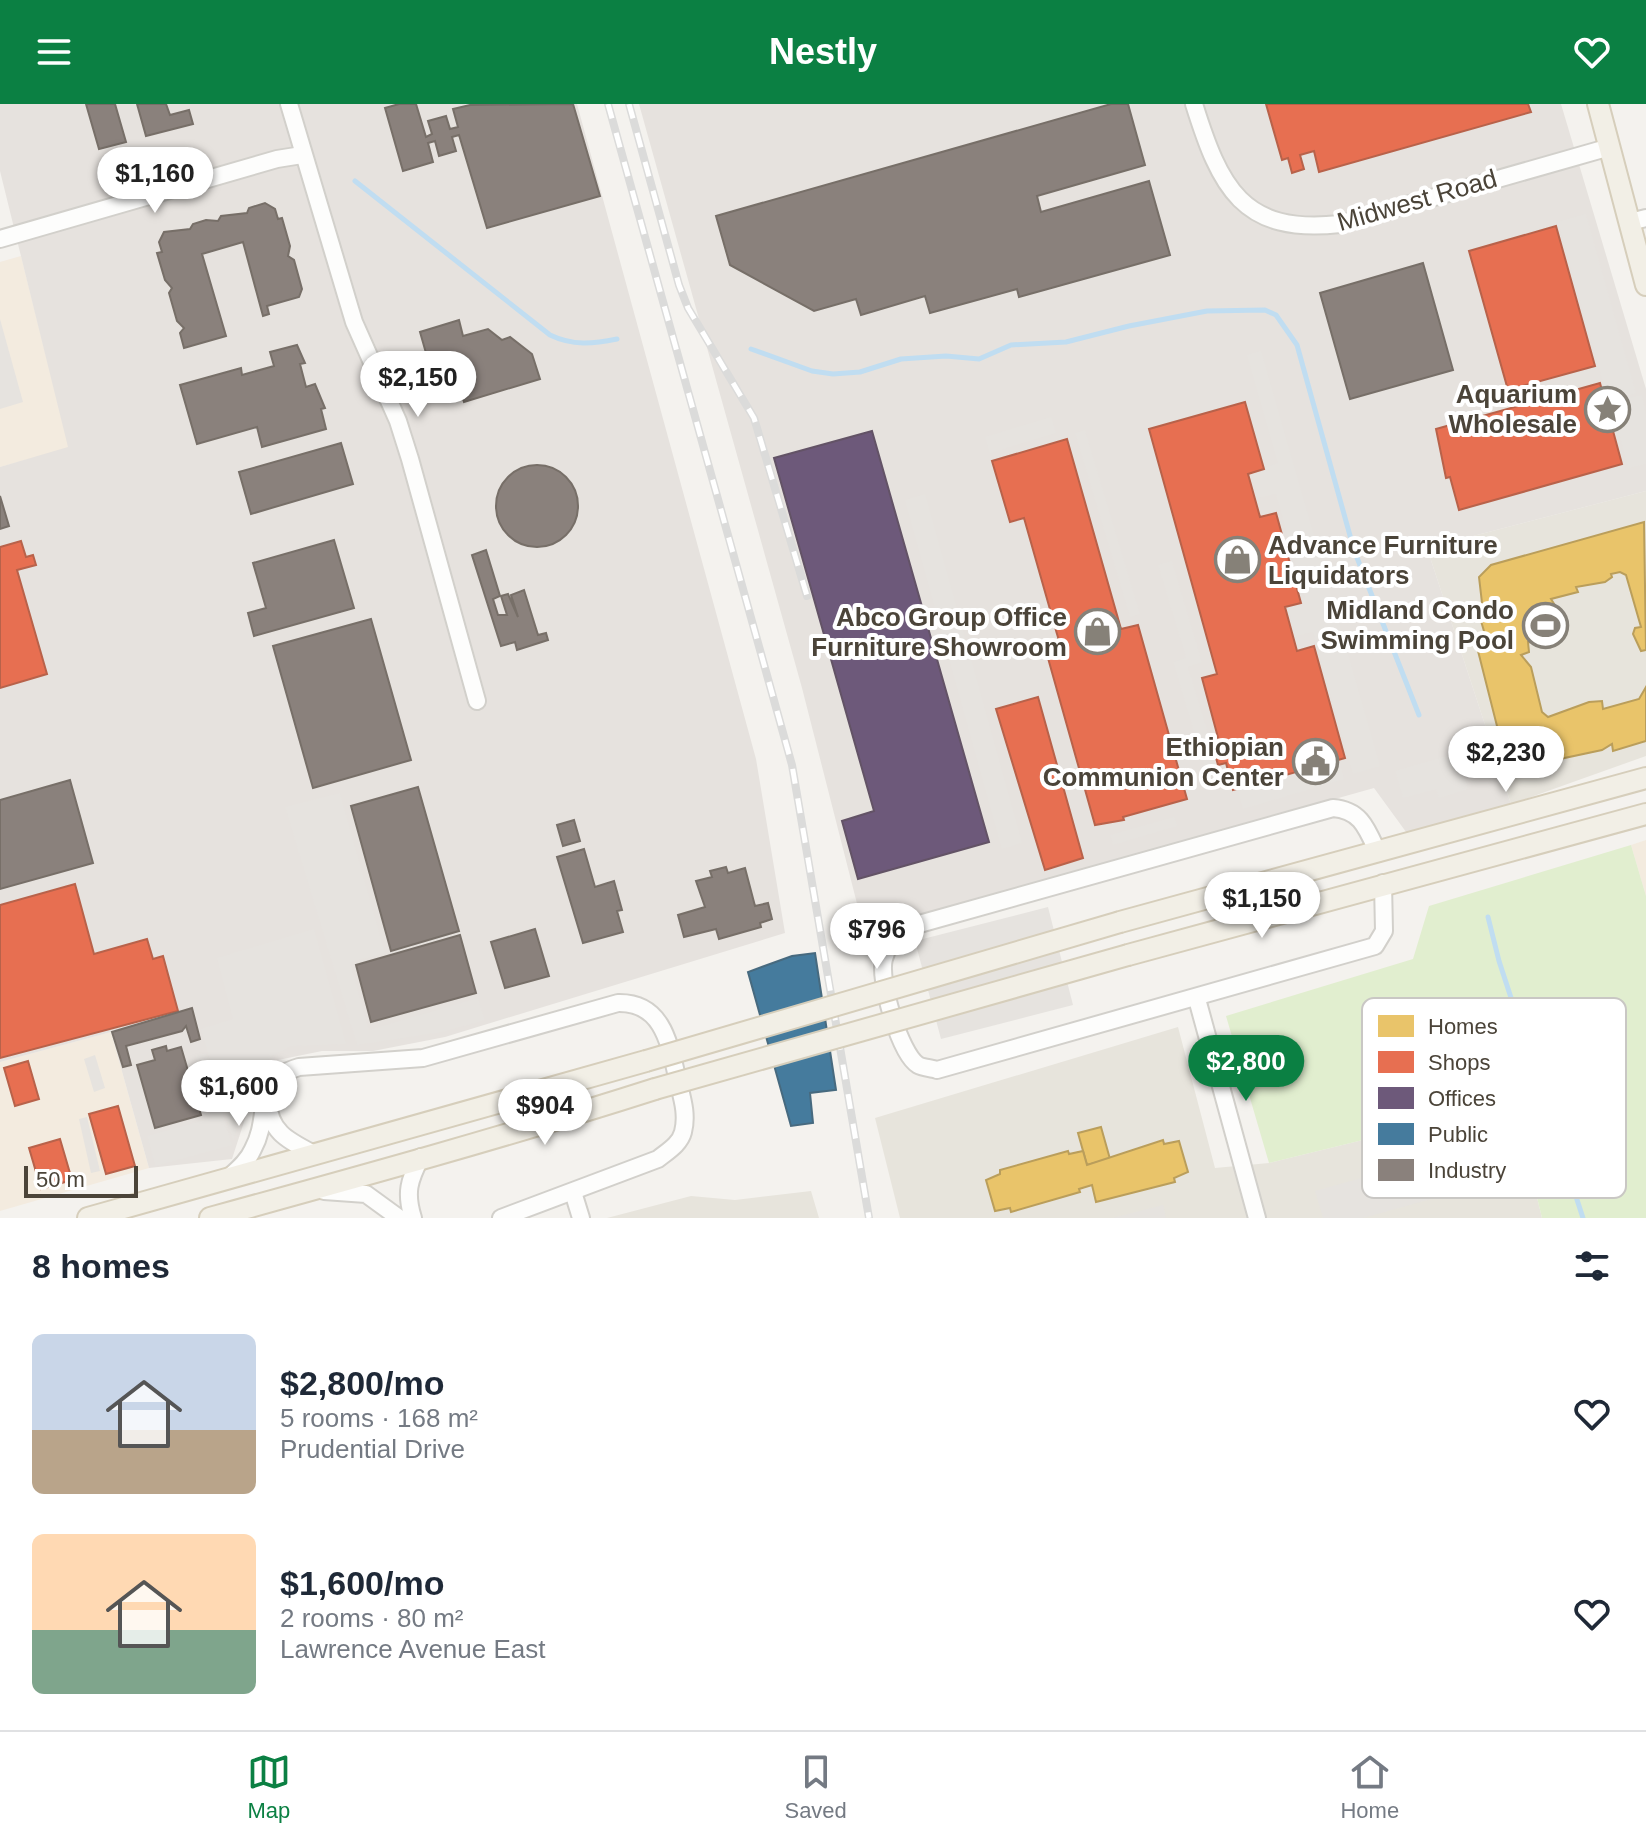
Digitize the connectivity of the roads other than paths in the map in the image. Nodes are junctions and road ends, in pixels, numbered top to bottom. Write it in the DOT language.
graph roads {
  1 [pos="289,104"];
  2 [pos="1194,104"];
  3 [pos="1598,104"];
  4 [pos="1610,147"];
  5 [pos="302,155"];
  6 [pos="1638,220"];
  7 [pos="0,239"];
  8 [pos="1646,285"];
  9 [pos="477,701"];
  10 [pos="1646,778"];
  11 [pos="1646,814"];
  12 [pos="1378,853"];
  13 [pos="1383,883"];
  14 [pos="1197,999"];
  15 [pos="268,1087"];
  16 [pos="314,1154"];
  17 [pos="421,1157"];
  18 [pos="227,1179"];
  19 [pos="307,1191"];
  20 [pos="573,1192"];
  21 [pos="88,1218"];
  22 [pos="210,1218"];
  23 [pos="399,1218"];
  24 [pos="413,1218"];
  25 [pos="501,1218"];
  26 [pos="581,1218"];
  27 [pos="1257,1218"];
  1 -- 5 [label="street"];
  2 -- 4 [label="street, Midwest Road"];
  3 -- 4 [label="main road"];
  4 -- 6 [label="main road"];
  5 -- 7 [label="street"];
  5 -- 9 [label="street"];
  6 -- 8 [label="main road"];
  10 -- 12 [label="main road"];
  11 -- 13 [label="main road"];
  12 -- 14 [label="street"];
  12 -- 16 [label="main road, bridge"];
  13 -- 14 [label="street"];
  13 -- 17 [label="main road, bridge"];
  14 -- 27 [label="street"];
  15 -- 16 [label="street"];
  15 -- 18 [label="street"];
  15 -- 20 [label="street"];
  16 -- 18 [label="main road"];
  17 -- 19 [label="main road"];
  17 -- 24 [label="street"];
  18 -- 21 [label="main road"];
  19 -- 22 [label="main road"];
  19 -- 23 [label="street"];
  20 -- 25 [label="street"];
  20 -- 26 [label="street"];
}
